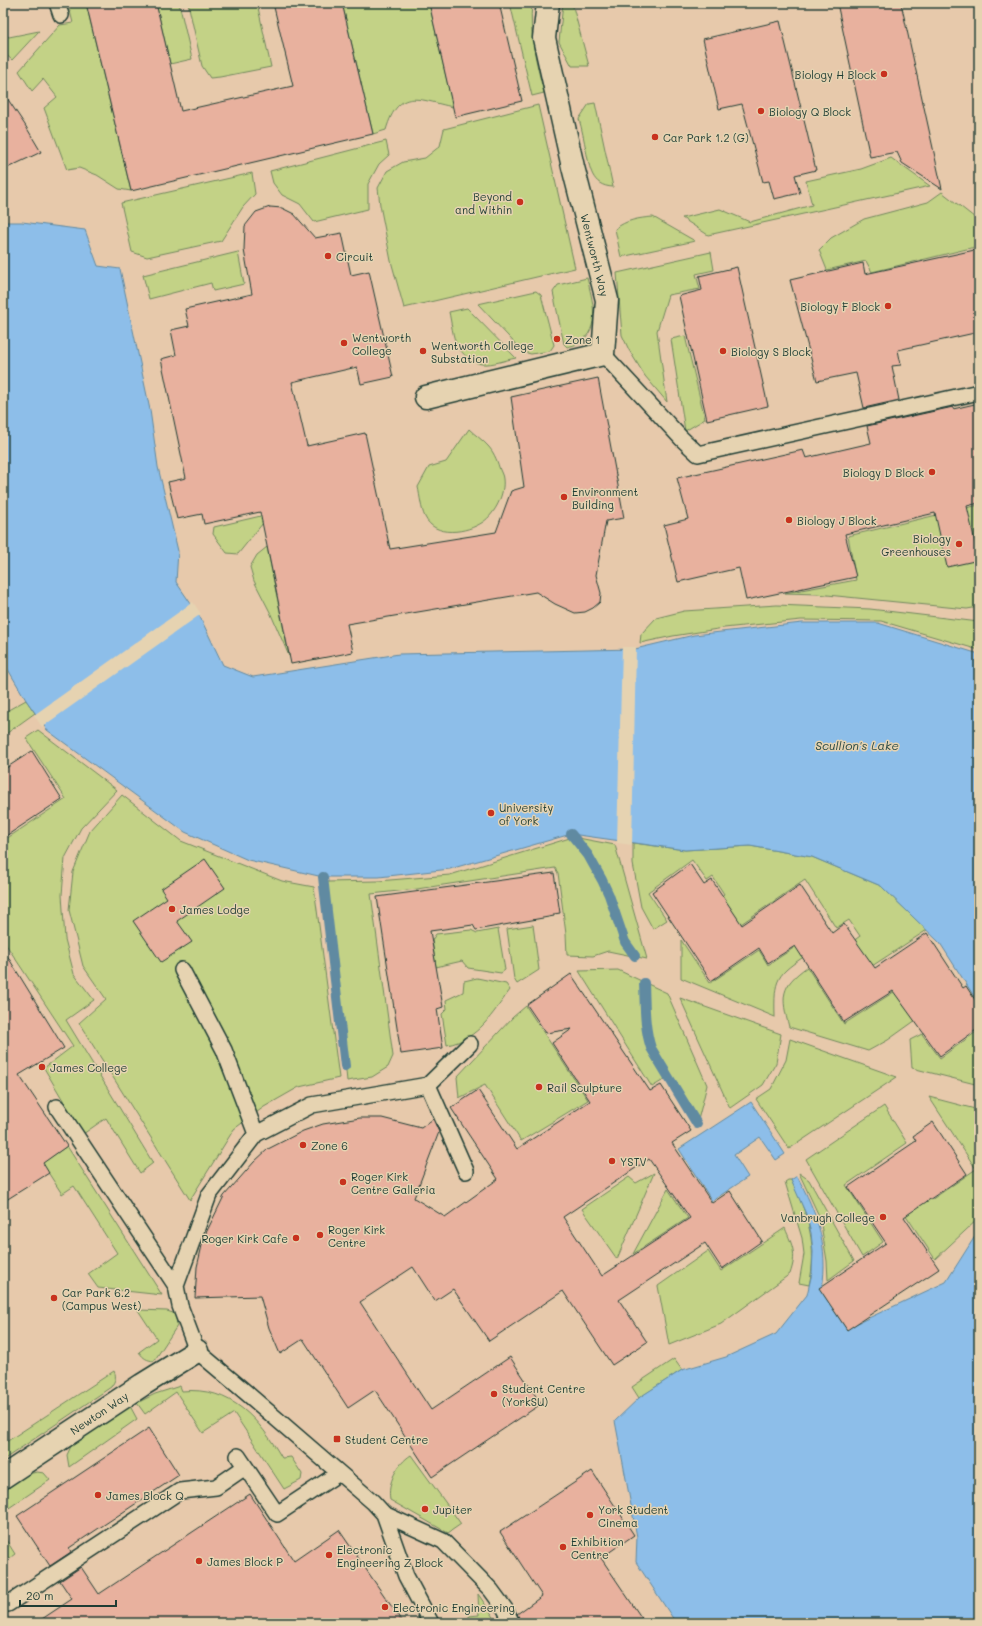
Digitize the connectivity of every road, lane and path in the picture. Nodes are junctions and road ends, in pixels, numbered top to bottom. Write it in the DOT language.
graph roads {
  1 [pos="548,3"];
  2 [pos="603,354"];
  3 [pos="979,392"];
  4 [pos="426,397"];
  5 [pos="182,970"];
  6 [pos="470,1044"];
  7 [pos="428,1085"];
  8 [pos="57,1107"];
  9 [pos="256,1134"];
  10 [pos="466,1171"];
  11 [pos="176,1286"];
  12 [pos="197,1352"];
  13 [pos="339,1473"];
  14 [pos="3,1477"];
  15 [pos="384,1514"];
  16 [pos="8,1604"];
  17 [pos="431,1623"];
  18 [pos="512,1623"];
  1 -- 2 [label="street, Wentworth Way"];
  2 -- 3 [label="lane"];
  2 -- 4 [label="street"];
  5 -- 9 [label="lane"];
  6 -- 7 [label="lane"];
  7 -- 9 [label="lane"];
  7 -- 10 [label="lane"];
  8 -- 11 [label="lane"];
  9 -- 11 [label="lane"];
  11 -- 12 [label="lane"];
  12 -- 13 [label="lane"];
  12 -- 14 [label="street, Newton Way"];
  13 -- 15 [label="lane"];
  13 -- 16 [label="lane"];
  15 -- 17 [label="lane"];
  15 -- 18 [label="lane"];
}
